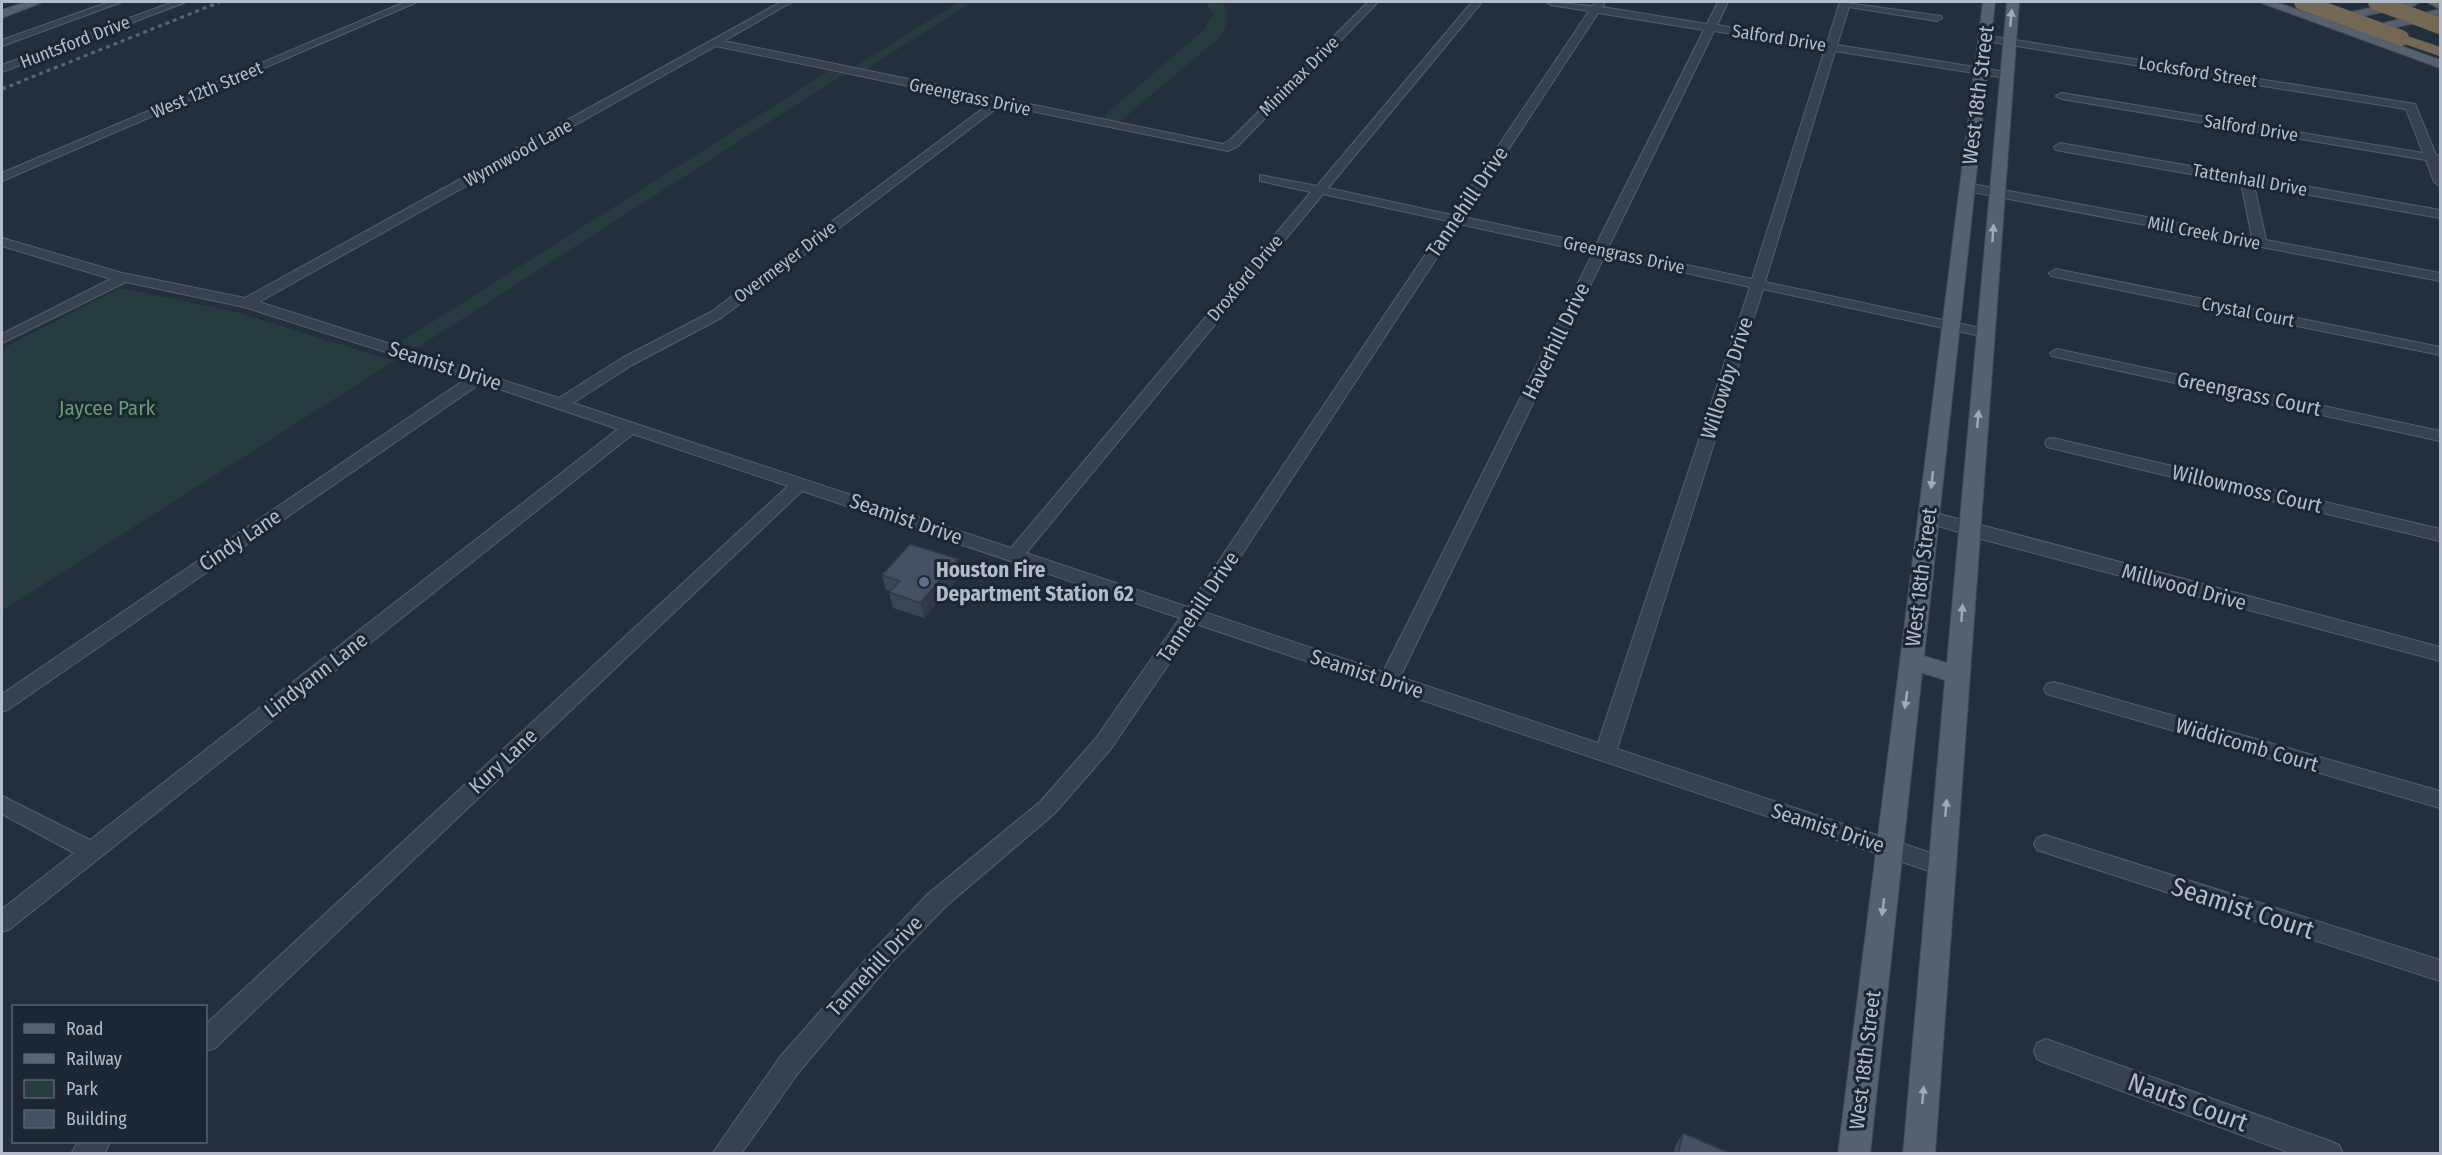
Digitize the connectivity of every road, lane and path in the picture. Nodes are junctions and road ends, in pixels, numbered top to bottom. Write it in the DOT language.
graph roads {
  1 [pos="17,2"];
  2 [pos="37,2"];
  3 [pos="117,2"];
  4 [pos="182,2"];
  5 [pos="412,2"];
  6 [pos="787,2"];
  7 [pos="1373,2"];
  8 [pos="1477,2"];
  9 [pos="1551,2"];
  10 [pos="1723,2"];
  11 [pos="1845,2"];
  12 [pos="1989,2"];
  13 [pos="2013,2"];
  14 [pos="2265,2"];
  15 [pos="2328,2"];
  16 [pos="2376,2"];
  17 [pos="2396,2"];
  18 [pos="2414,2"];
  19 [pos="2433,2"];
  20 [pos="1598,5"];
  21 [pos="2440,5"];
  22 [pos="2,7"];
  23 [pos="2305,9"];
  24 [pos="2440,13"];
  25 [pos="2,14"];
  26 [pos="1937,18"];
  27 [pos="2440,19"];
  28 [pos="2440,26"];
  29 [pos="1710,27"];
  30 [pos="2408,36"];
  31 [pos="1984,38"];
  32 [pos="2367,38"];
  33 [pos="2009,42"];
  34 [pos="2440,42"];
  35 [pos="717,43"];
  36 [pos="2,44"];
  37 [pos="1831,47"];
  38 [pos="2440,52"];
  39 [pos="2440,63"];
  40 [pos="2,69"];
  41 [pos="1980,71"];
  42 [pos="2006,75"];
  43 [pos="2062,96"];
  44 [pos="998,102"];
  45 [pos="1975,125"];
  46 [pos="2001,130"];
  47 [pos="2060,147"];
  48 [pos="1224,148"];
  49 [pos="2435,158"];
  50 [pos="2,177"];
  51 [pos="1264,178"];
  52 [pos="2247,180"];
  53 [pos="2440,182"];
  54 [pos="1967,187"];
  55 [pos="1319,190"];
  56 [pos="1996,192"];
  57 [pos="2440,214"];
  58 [pos="1456,219"];
  59 [pos="2,242"];
  60 [pos="2260,244"];
  61 [pos="1601,250"];
  62 [pos="1959,252"];
  63 [pos="1991,259"];
  64 [pos="2056,273"];
  65 [pos="2440,277"];
  66 [pos="123,278"];
  67 [pos="1758,283"];
  68 [pos="248,303"];
  69 [pos="1951,326"];
  70 [pos="1985,333"];
  71 [pos="2,339"];
  72 [pos="2440,351"];
  73 [pos="2057,353"];
  74 [pos="479,377"];
  75 [pos="561,404"];
  76 [pos="631,427"];
  77 [pos="2440,436"];
  78 [pos="2053,443"];
  79 [pos="801,483"];
  80 [pos="1928,517"];
  81 [pos="1968,528"];
  82 [pos="2440,535"];
  83 [pos="1014,556"];
  84 [pos="1192,616"];
  85 [pos="2440,654"];
  86 [pos="1912,661"];
  87 [pos="1957,675"];
  88 [pos="1388,681"];
  89 [pos="2054,689"];
  90 [pos="2,704"];
  91 [pos="1605,754"];
  92 [pos="2440,800"];
  93 [pos="2,804"];
  94 [pos="2045,844"];
  95 [pos="1890,849"];
  96 [pos="91,851"];
  97 [pos="1941,866"];
  98 [pos="2,922"];
  99 [pos="2440,971"];
  100 [pos="207,1039"];
  101 [pos="2046,1051"];
  102 [pos="96,1143"];
  103 [pos="84,1154"];
  104 [pos="725,1154"];
  105 [pos="1854,1154"];
  106 [pos="1919,1154"];
  107 [pos="2330,1154"];
  1 -- 22 [label="main road"];
  2 -- 25 [label="main road"];
  3 -- 36 [label="street"];
  4 -- 40 [label="street, Huntsford Drive"];
  5 -- 50 [label="street, West 12th Street"];
  6 -- 35 [label="street, Wynnwood Lane"];
  7 -- 48 [label="street, Minimax Drive"];
  8 -- 55 [label="street, Droxford Drive"];
  9 -- 20 [label="street, Salford Drive"];
  10 -- 29 [label="street, Haverhill Drive"];
  11 -- 26 [label="street"];
  11 -- 37 [label="street, Willowby Drive"];
  12 -- 31 [label="main road, West 18th Street"];
  33 -- 13 [label="main road, West 18th Street, one-way"];
  14 -- 23 [label="main road"];
  15 -- 30 [label="highway"];
  16 -- 28 [label="highway, bridge"];
  17 -- 27 [label="highway"];
  18 -- 23 [label="main road"];
  19 -- 21 [label="highway"];
  20 -- 29 [label="street, Salford Drive"];
  20 -- 58 [label="street, Tannehill Drive"];
  23 -- 30 [label="highway, bridge"];
  23 -- 32 [label="main road"];
  24 -- 32 [label="main road"];
  29 -- 37 [label="street, Salford Drive"];
  29 -- 61 [label="street, Haverhill Drive"];
  30 -- 34 [label="highway"];
  30 -- 38 [label="highway"];
  31 -- 33 [label="street, Locksford Street"];
  31 -- 41 [label="main road, West 18th Street"];
  32 -- 39 [label="main road"];
  33 -- 42 [label="main road, West 18th Street"];
  33 -- 49 [label="street, Locksford Street"];
  35 -- 44 [label="street, Greengrass Drive"];
  35 -- 68 [label="street, Wynnwood Lane"];
  37 -- 41 [label="street, Salford Drive"];
  37 -- 67 [label="street, Willowby Drive"];
  41 -- 42 [label="street, Salford Drive"];
  41 -- 45 [label="main road, West 18th Street"];
  42 -- 46 [label="main road, West 18th Street"];
  43 -- 49 [label="street, Salford Drive"];
  44 -- 48 [label="street, Greengrass Drive"];
  44 -- 75 [label="street, Overmeyer Drive"];
  45 -- 46 [label="main road"];
  45 -- 54 [label="main road, West 18th Street"];
  46 -- 56 [label="main road, West 18th Street"];
  47 -- 52 [label="street, Tattenhall Drive"];
  49 -- 53 [label="street"];
  51 -- 55 [label="street, Greengrass Drive"];
  52 -- 57 [label="street, Tattenhall Drive"];
  52 -- 60 [label="street"];
  54 -- 56 [label="street, Mill Creek Drive"];
  54 -- 62 [label="main road, West 18th Street"];
  55 -- 58 [label="street, Greengrass Drive"];
  55 -- 83 [label="street, Droxford Drive"];
  56 -- 60 [label="street, Mill Creek Drive"];
  63 -- 56 [label="main road, West 18th Street, one-way"];
  58 -- 61 [label="street, Greengrass Drive"];
  58 -- 84 [label="street, Tannehill Drive"];
  59 -- 66 [label="street, Seamist Drive"];
  60 -- 65 [label="street, Mill Creek Drive"];
  61 -- 67 [label="street, Greengrass Drive"];
  61 -- 88 [label="street, Haverhill Drive"];
  62 -- 63 [label="main road"];
  62 -- 69 [label="main road, West 18th Street"];
  63 -- 70 [label="main road, West 18th Street"];
  64 -- 72 [label="street, Crystal Court"];
  66 -- 68 [label="street, Seamist Drive"];
  66 -- 71 [label="street"];
  67 -- 69 [label="street, Greengrass Drive"];
  67 -- 91 [label="street, Willowby Drive"];
  68 -- 74 [label="street, Seamist Drive"];
  69 -- 70 [label="street, Greengrass Drive"];
  69 -- 80 [label="main road, West 18th Street, one-way"];
  81 -- 70 [label="main road, West 18th Street, one-way"];
  73 -- 77 [label="street, Greengrass Court"];
  74 -- 75 [label="street, Seamist Drive"];
  74 -- 90 [label="street, Cindy Lane"];
  75 -- 76 [label="street, Seamist Drive"];
  76 -- 79 [label="street, Seamist Drive"];
  76 -- 96 [label="street, Lindyann Lane"];
  78 -- 82 [label="street, Willowmoss Court"];
  79 -- 83 [label="street, Seamist Drive"];
  79 -- 100 [label="street, Kury Lane"];
  80 -- 81 [label="street, Millwood Drive"];
  80 -- 86 [label="main road, West 18th Street"];
  81 -- 85 [label="street, Millwood Drive"];
  87 -- 81 [label="main road, West 18th Street, one-way"];
  83 -- 84 [label="street, Seamist Drive"];
  84 -- 88 [label="street, Seamist Drive"];
  84 -- 104 [label="street, Tannehill Drive"];
  86 -- 87 [label="main road"];
  86 -- 95 [label="main road, West 18th Street, one-way"];
  97 -- 87 [label="main road, West 18th Street, one-way"];
  88 -- 91 [label="street, Seamist Drive"];
  89 -- 92 [label="street, Widdicomb Court"];
  91 -- 95 [label="street, Seamist Drive"];
  93 -- 96 [label="street"];
  94 -- 99 [label="street, Seamist Court"];
  95 -- 97 [label="street, Seamist Drive"];
  95 -- 105 [label="main road, West 18th Street, one-way"];
  96 -- 98 [label="street, Lindyann Lane"];
  106 -- 97 [label="main road, West 18th Street, one-way"];
  101 -- 107 [label="street, Nauts Court"];
  102 -- 103 [label="street"];
}
